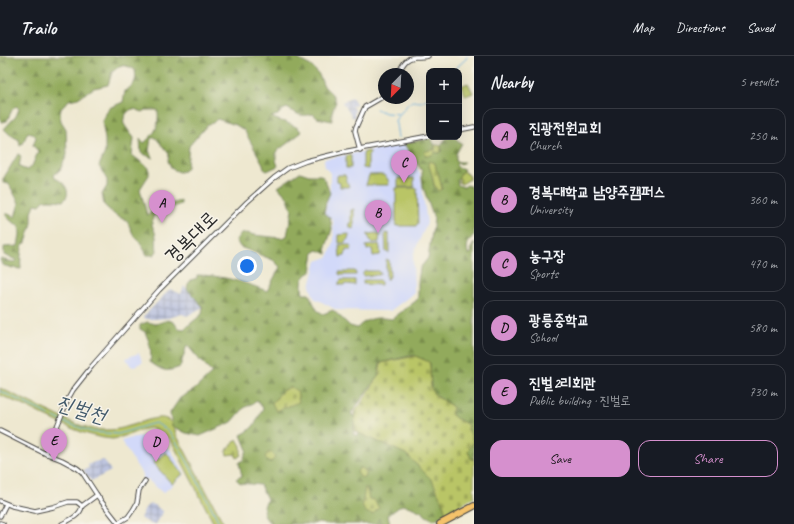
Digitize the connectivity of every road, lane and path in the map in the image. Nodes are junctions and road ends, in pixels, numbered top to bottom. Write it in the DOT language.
graph roads {
  1 [pos="428,56"];
  2 [pos="401,68"];
  3 [pos="378,99"];
  4 [pos="474,126"];
  5 [pos="462,129"];
  6 [pos="426,137"];
  7 [pos="360,150"];
  8 [pos="0,431"];
  9 [pos="46,454"];
  10 [pos="145,481"];
  11 [pos="96,495"];
  12 [pos="0,501"];
  13 [pos="6,504"];
  14 [pos="82,506"];
  15 [pos="474,506"];
  16 [pos="474,510"];
  17 [pos="0,516"];
  18 [pos="0,523"];
  19 [pos="119,523"];
  20 [pos="3,524"];
  21 [pos="62,524"];
  22 [pos="440,524"];
  23 [pos="448,524"];
  1 -- 2 [label="street"];
  3 -- 7 [label="street"];
  4 -- 5 [label="street"];
  6 -- 7 [label="street, 경복대로"];
  7 -- 9 [label="street, 경복대로"];
  8 -- 9 [label="street"];
  9 -- 11 [label="street"];
  10 -- 19 [label="street"];
  11 -- 14 [label="street"];
  11 -- 19 [label="street"];
  12 -- 13 [label="street"];
  13 -- 14 [label="street"];
  13 -- 17 [label="street"];
  14 -- 21 [label="street"];
  15 -- 22 [label="highway"];
  16 -- 23 [label="highway"];
  18 -- 20 [label="street"];
}
